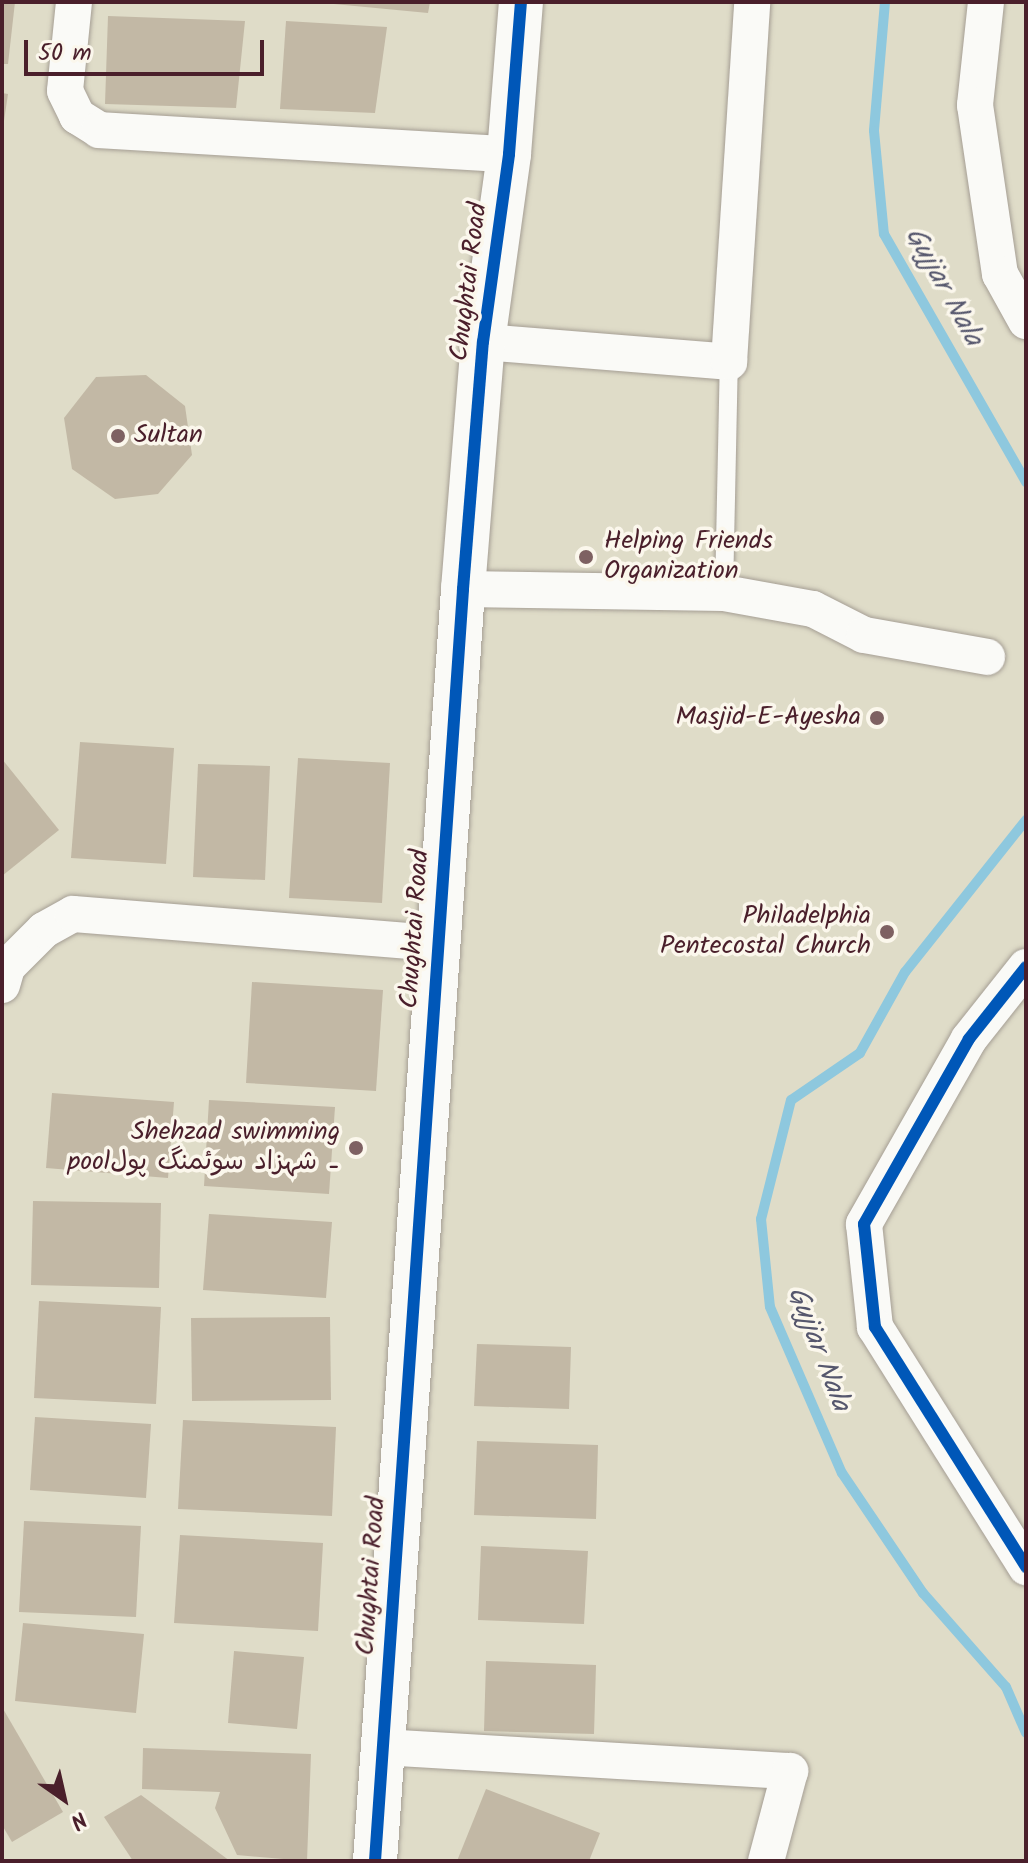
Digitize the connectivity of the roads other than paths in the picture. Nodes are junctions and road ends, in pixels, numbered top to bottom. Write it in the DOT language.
graph roads {
  1 [pos="74,2"];
  2 [pos="521,2"];
  3 [pos="752,2"];
  4 [pos="986,2"];
  5 [pos="509,154"];
  6 [pos="1026,321"];
  7 [pos="483,342"];
  8 [pos="729,362"];
  9 [pos="463,589"];
  10 [pos="724,593"];
  11 [pos="987,657"];
  12 [pos="436,943"];
  13 [pos="1026,967"];
  14 [pos="2,985"];
  15 [pos="1026,1567"];
  16 [pos="383,1747"];
  17 [pos="375,1861"];
  18 [pos="766,1861"];
  1 -- 5 [label="street"];
  2 -- 5 [label="street, Chughtai Road"];
  3 -- 8 [label="street"];
  4 -- 6 [label="street"];
  5 -- 7 [label="street, Chughtai Road"];
  7 -- 8 [label="street"];
  7 -- 9 [label="street, Chughtai Road"];
  8 -- 10 [label="lane"];
  9 -- 10 [label="street"];
  9 -- 12 [label="street, Chughtai Road"];
  10 -- 11 [label="street"];
  12 -- 14 [label="street"];
  12 -- 16 [label="street, Chughtai Road"];
  13 -- 15 [label="street"];
  16 -- 17 [label="street, Chughtai Road"];
  16 -- 18 [label="street"];
}
